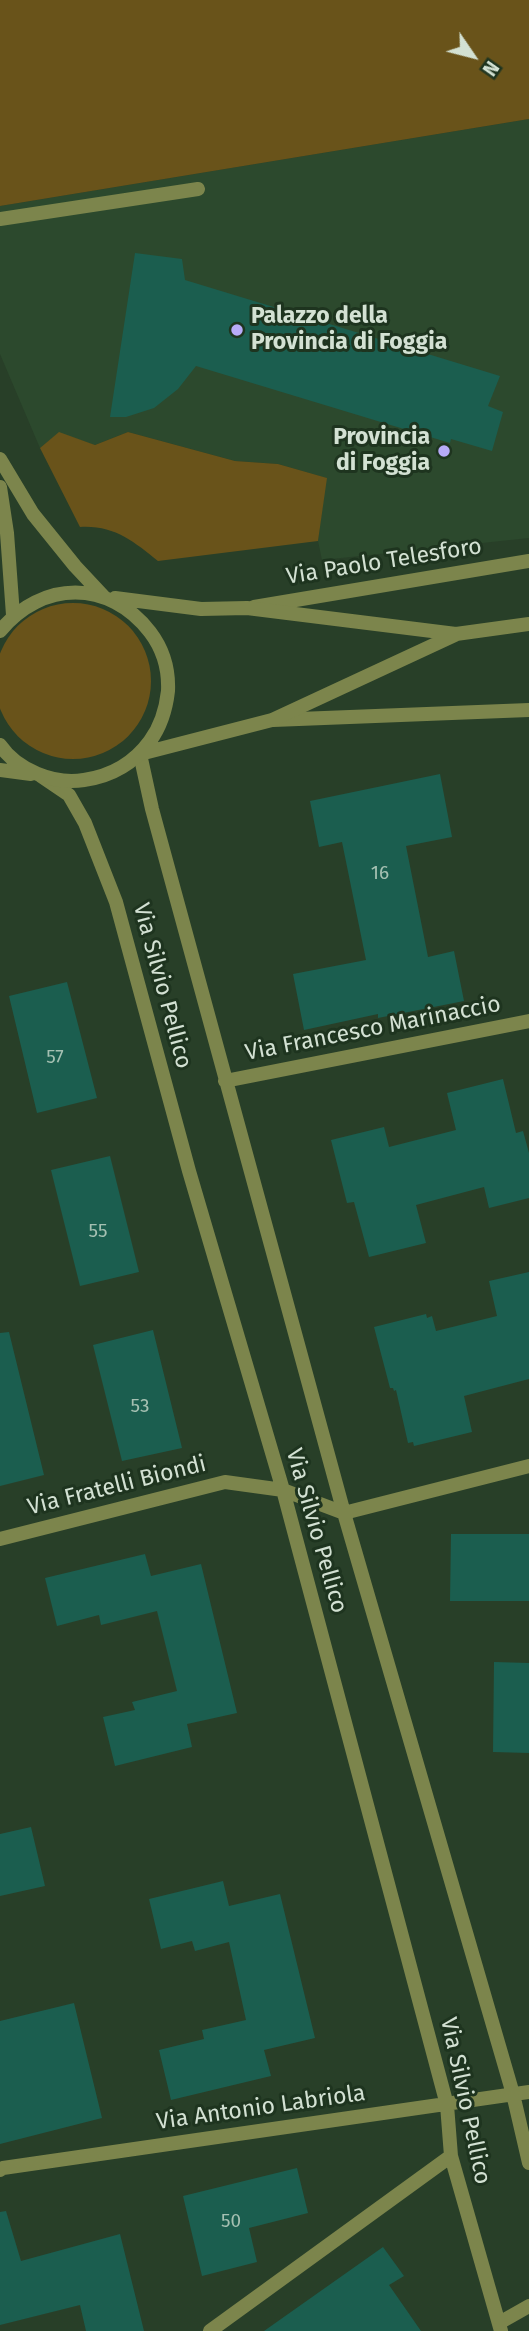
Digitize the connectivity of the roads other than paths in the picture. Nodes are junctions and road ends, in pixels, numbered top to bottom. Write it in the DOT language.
graph roads {
  1 [pos="198,189"];
  2 [pos="0,219"];
  3 [pos="0,459"];
  4 [pos="0,487"];
  5 [pos="529,561"];
  6 [pos="104,597"];
  7 [pos="247,608"];
  8 [pos="6,617"];
  9 [pos="529,624"];
  10 [pos="0,631"];
  11 [pos="456,634"];
  12 [pos="529,710"];
  13 [pos="271,720"];
  14 [pos="0,745"];
  15 [pos="140,754"];
  16 [pos="0,770"];
  17 [pos="40,775"];
  18 [pos="529,1021"];
  19 [pos="225,1081"];
  20 [pos="529,1466"];
  21 [pos="283,1490"];
  22 [pos="344,1513"];
  23 [pos="0,1539"];
  24 [pos="529,2092"];
  25 [pos="513,2094"];
  26 [pos="447,2105"];
  27 [pos="451,2156"];
  28 [pos="529,2163"];
  29 [pos="0,2170"];
  30 [pos="529,2306"];
  31 [pos="500,2327"];
  32 [pos="210,2331"];
  1 -- 2 [label="street"];
  3 -- 6 [label="street"];
  4 -- 8 [label="street"];
  5 -- 7 [label="street, Via Paolo Telesforo"];
  6 -- 7 [label="street, Via Paolo Telesforo"];
  6 -- 8 [label="street, Via Paolo Telesforo"];
  6 -- 15 [label="street"];
  7 -- 11 [label="street, Via Paolo Telesforo"];
  8 -- 10 [label="street"];
  9 -- 11 [label="street, Via Paolo Telesforo"];
  11 -- 13 [label="street, Via Paolo Telesforo"];
  12 -- 13 [label="street, Via Paolo Telesforo"];
  13 -- 15 [label="street, Via Paolo Telesforo"];
  14 -- 17 [label="street, Via Silvio Pellico"];
  15 -- 17 [label="street"];
  15 -- 19 [label="street, Via Silvio Pellico"];
  16 -- 17 [label="street"];
  17 -- 21 [label="street, Via Silvio Pellico"];
  18 -- 19 [label="street, Via Francesco Marinaccio"];
  19 -- 22 [label="street, Via Silvio Pellico"];
  20 -- 22 [label="street"];
  21 -- 22 [label="street, Via Fratelli Biondi"];
  21 -- 23 [label="street, Via Fratelli Biondi"];
  21 -- 26 [label="street, Via Silvio Pellico"];
  22 -- 25 [label="street, Via Silvio Pellico"];
  24 -- 25 [label="street, Via Antonio Labriola"];
  25 -- 26 [label="street, Via Antonio Labriola"];
  25 -- 28 [label="street, Via Silvio Pellico"];
  26 -- 27 [label="street, Via Silvio Pellico"];
  26 -- 29 [label="street, Via Antonio Labriola"];
  27 -- 31 [label="street, Via Silvio Pellico"];
  27 -- 32 [label="street"];
  30 -- 31 [label="street, Via Silvio Pellico"];
}
